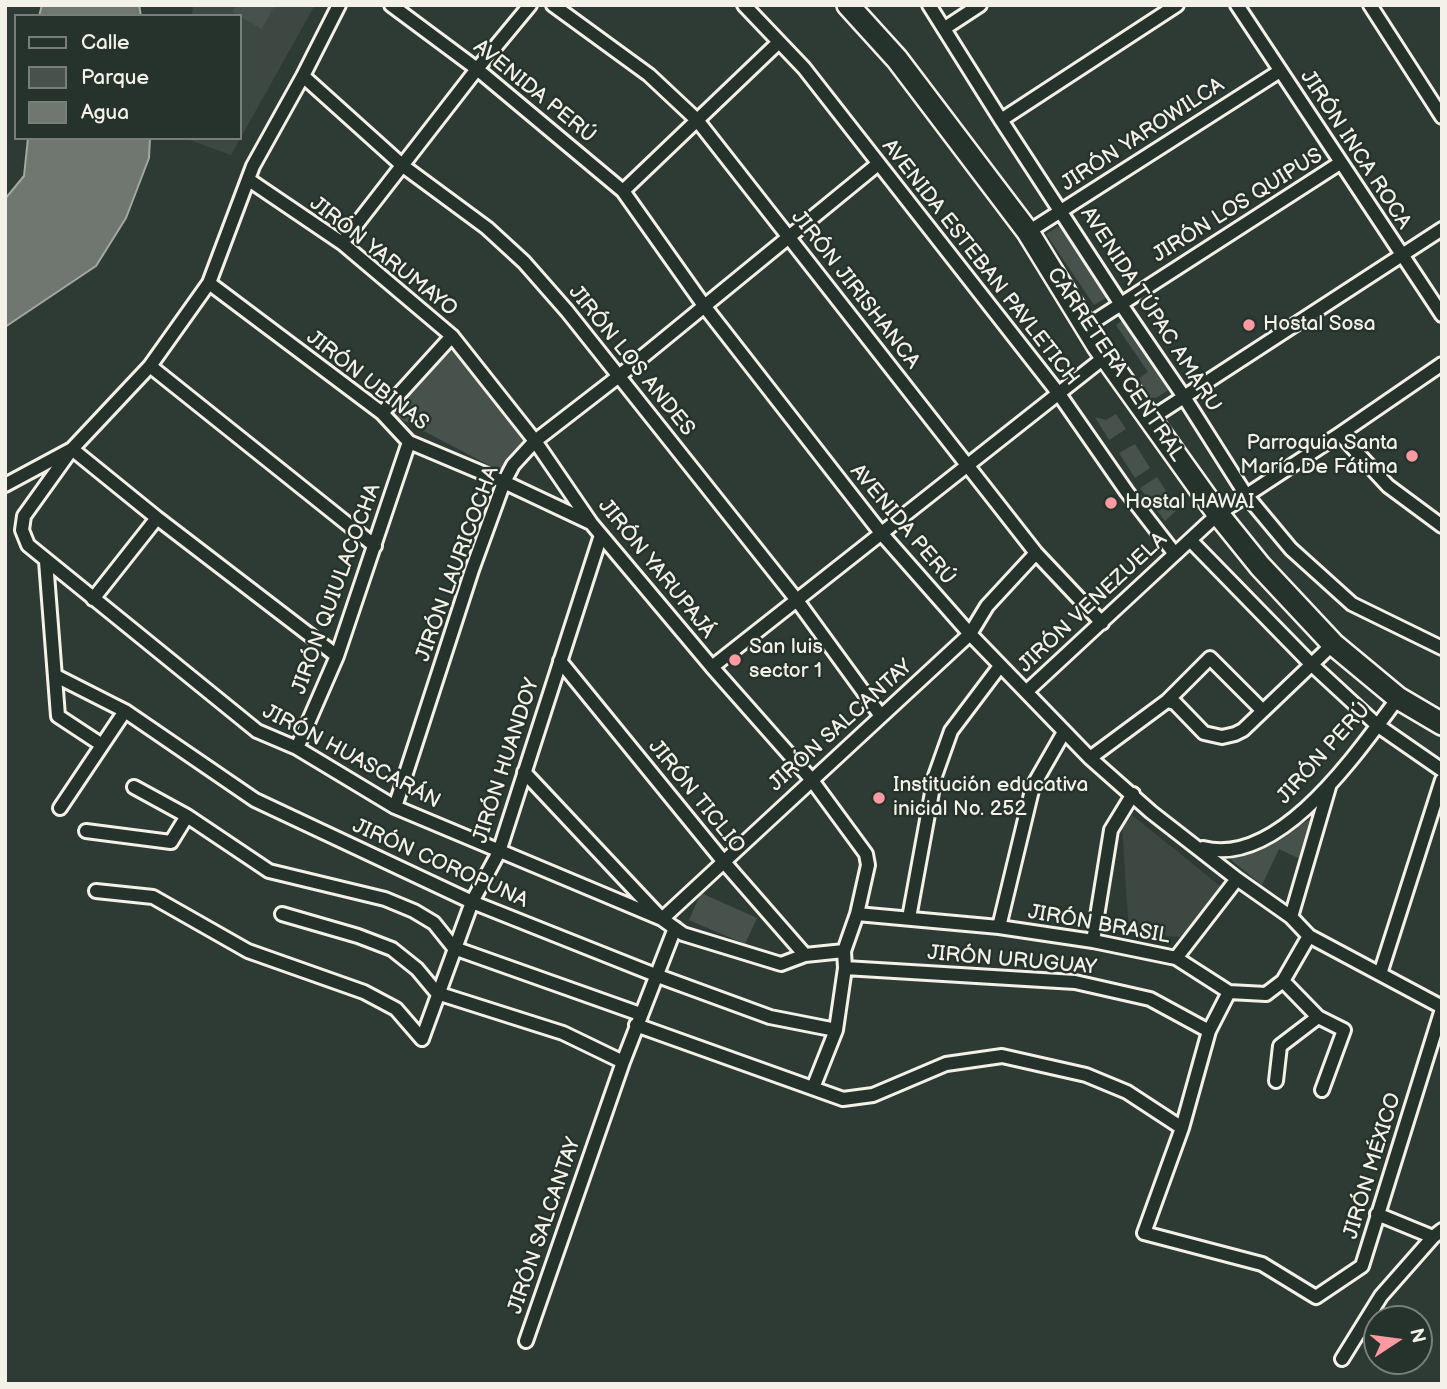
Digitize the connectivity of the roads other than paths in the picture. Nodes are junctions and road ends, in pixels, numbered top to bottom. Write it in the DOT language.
graph roads {
  1 [pos="339,5"];
  2 [pos="391,5"];
  3 [pos="530,5"];
  4 [pos="553,5"];
  5 [pos="744,5"];
  6 [pos="848,5"];
  7 [pos="929,5"];
  8 [pos="980,5"];
  9 [pos="1177,5"];
  10 [pos="1237,5"];
  11 [pos="1370,5"];
  12 [pos="945,28"];
  13 [pos="779,42"];
  14 [pos="477,69"];
  15 [pos="1280,71"];
  16 [pos="303,76"];
  17 [pos="1442,117"];
  18 [pos="697,120"];
  19 [pos="1001,120"];
  20 [pos="1340,163"];
  21 [pos="878,164"];
  22 [pos="403,166"];
  23 [pos="249,180"];
  24 [pos="623,191"];
  25 [pos="1062,211"];
  26 [pos="1442,229"];
  27 [pos="1028,232"];
  28 [pos="789,238"];
  29 [pos="342,243"];
  30 [pos="1401,255"];
  31 [pos="209,283"];
  32 [pos="1120,303"];
  33 [pos="705,307"];
  34 [pos="1442,315"];
  35 [pos="1087,326"];
  36 [pos="452,336"];
  37 [pos="1106,356"];
  38 [pos="1442,364"];
  39 [pos="150,366"];
  40 [pos="619,376"];
  41 [pos="1059,394"];
  42 [pos="1184,397"];
  43 [pos="382,413"];
  44 [pos="1150,419"];
  45 [pos="1340,435"];
  46 [pos="535,441"];
  47 [pos="409,442"];
  48 [pos="72,449"];
  49 [pos="968,463"];
  50 [pos="504,482"];
  51 [pos="5,485"];
  52 [pos="1246,495"];
  53 [pos="1218,514"];
  54 [pos="157,518"];
  55 [pos="591,523"];
  56 [pos="1442,526"];
  57 [pos="881,533"];
  58 [pos="601,535"];
  59 [pos="1190,540"];
  60 [pos="375,546"];
  61 [pos="1036,553"];
  62 [pos="1175,554"];
  63 [pos="46,561"];
  64 [pos="93,599"];
  65 [pos="796,599"];
  66 [pos="1102,623"];
  67 [pos="970,634"];
  68 [pos="1333,643"];
  69 [pos="1442,648"];
  70 [pos="337,656"];
  71 [pos="560,661"];
  72 [pos="1311,664"];
  73 [pos="1000,666"];
  74 [pos="712,667"];
  75 [pos="56,676"];
  76 [pos="1026,692"];
  77 [pos="1398,698"];
  78 [pos="1167,701"];
  79 [pos="124,711"];
  80 [pos="1263,711"];
  81 [pos="881,716"];
  82 [pos="1442,724"];
  83 [pos="1377,725"];
  84 [pos="1064,732"];
  85 [pos="102,744"];
  86 [pos="297,748"];
  87 [pos="1090,758"];
  88 [pos="1442,770"];
  89 [pos="524,772"];
  90 [pos="811,779"];
  91 [pos="1442,780"];
  92 [pos="1330,783"];
  93 [pos="134,787"];
  94 [pos="1133,794"];
  95 [pos="396,807"];
  96 [pos="60,808"];
  97 [pos="187,816"];
  98 [pos="86,831"];
  99 [pos="1197,846"];
  100 [pos="499,852"];
  101 [pos="723,861"];
  102 [pos="1237,879"];
  103 [pos="96,891"];
  104 [pos="472,902"];
  105 [pos="282,914"];
  106 [pos="857,914"];
  107 [pos="1292,917"];
  108 [pos="909,918"];
  109 [pos="662,919"];
  110 [pos="999,927"];
  111 [pos="675,928"];
  112 [pos="1309,936"];
  113 [pos="1093,940"];
  114 [pos="454,948"];
  115 [pos="844,951"];
  116 [pos="806,955"];
  117 [pos="1176,958"];
  118 [pos="845,968"];
  119 [pos="1380,974"];
  120 [pos="658,976"];
  121 [pos="1283,981"];
  122 [pos="1229,992"];
  123 [pos="438,993"];
  124 [pos="1442,1008"];
  125 [pos="1318,1017"];
  126 [pos="638,1020"];
  127 [pos="836,1030"];
  128 [pos="1209,1031"];
  129 [pos="623,1062"];
  130 [pos="1276,1081"];
  131 [pos="813,1088"];
  132 [pos="1322,1090"];
  133 [pos="1182,1128"];
  134 [pos="1377,1214"];
  135 [pos="1437,1234"];
  136 [pos="526,1341"];
  137 [pos="1342,1359"];
  1 -- 16 [label="street"];
  2 -- 14 [label="street, AVENIDA PERÚ"];
  3 -- 14 [label="street"];
  4 -- 18 [label="street, JIRÓN JIRISHANCA"];
  5 -- 13 [label="street, AVENIDA ESTEBAN PAVLETICH"];
  6 -- 27 [label="highway, CARRETERA CENTRAL"];
  7 -- 12 [label="street, AVENIDA TÚPAC AMARU"];
  8 -- 12 [label="street"];
  9 -- 19 [label="street"];
  10 -- 15 [label="street, JIRÓN INCA ROCA"];
  11 -- 17 [label="street"];
  12 -- 19 [label="street, AVENIDA TÚPAC AMARU"];
  13 -- 18 [label="street"];
  13 -- 21 [label="street, AVENIDA ESTEBAN PAVLETICH"];
  14 -- 22 [label="street"];
  14 -- 24 [label="street, AVENIDA PERÚ"];
  15 -- 20 [label="street, JIRÓN INCA ROCA"];
  15 -- 25 [label="street, JIRÓN YAROWILCA"];
  16 -- 22 [label="street, JIRÓN LOS ANDES"];
  16 -- 23 [label="street"];
  18 -- 24 [label="street"];
  18 -- 28 [label="street, JIRÓN JIRISHANCA"];
  19 -- 25 [label="street, AVENIDA TÚPAC AMARU"];
  20 -- 30 [label="street, JIRÓN INCA ROCA"];
  20 -- 32 [label="street, JIRÓN LOS QUIPUS"];
  21 -- 28 [label="street, JIRÓN LAURICOCHA"];
  21 -- 41 [label="street, AVENIDA ESTEBAN PAVLETICH"];
  22 -- 29 [label="street"];
  22 -- 40 [label="street, JIRÓN LOS ANDES"];
  23 -- 29 [label="street, JIRÓN YARUMAYO"];
  23 -- 31 [label="street"];
  24 -- 33 [label="street, AVENIDA PERÚ"];
  25 -- 27 [label="street, JIRÓN YAROWILCA"];
  25 -- 32 [label="street, AVENIDA TÚPAC AMARU"];
  26 -- 30 [label="street"];
  27 -- 35 [label="highway, CARRETERA CENTRAL"];
  28 -- 33 [label="street, JIRÓN LAURICOCHA"];
  28 -- 49 [label="street, JIRÓN JIRISHANCA"];
  29 -- 36 [label="street, JIRÓN YARUMAYO"];
  30 -- 34 [label="street, JIRÓN INCA ROCA"];
  30 -- 42 [label="street"];
  31 -- 39 [label="street"];
  31 -- 43 [label="street, JIRÓN UBINAS"];
  32 -- 35 [label="street, JIRÓN LOS QUIPUS"];
  32 -- 42 [label="street, AVENIDA TÚPAC AMARU"];
  33 -- 40 [label="street, JIRÓN LAURICOCHA"];
  33 -- 57 [label="street, AVENIDA PERÚ"];
  35 -- 37 [label="highway, CARRETERA CENTRAL"];
  36 -- 43 [label="street"];
  36 -- 46 [label="street, JIRÓN YARUMAYO"];
  37 -- 41 [label="street"];
  37 -- 44 [label="highway, CARRETERA CENTRAL"];
  38 -- 45 [label="street, JIRÓN VENEZUELA"];
  39 -- 48 [label="street"];
  39 -- 60 [label="street"];
  40 -- 46 [label="street, JIRÓN LAURICOCHA"];
  40 -- 65 [label="street, JIRÓN LOS ANDES"];
  41 -- 49 [label="street"];
  41 -- 62 [label="street, AVENIDA ESTEBAN PAVLETICH"];
  42 -- 44 [label="street"];
  42 -- 52 [label="street, AVENIDA TÚPAC AMARU"];
  43 -- 47 [label="street, JIRÓN UBINAS"];
  44 -- 53 [label="highway, CARRETERA CENTRAL"];
  45 -- 52 [label="street, JIRÓN VENEZUELA"];
  45 -- 56 [label="street"];
  46 -- 50 [label="street, JIRÓN LAURICOCHA"];
  46 -- 55 [label="street, JIRÓN YARUPAJÁ"];
  47 -- 50 [label="street, JIRÓN UBINAS"];
  47 -- 60 [label="street, JIRÓN QUIULACOCHA"];
  48 -- 51 [label="street"];
  48 -- 54 [label="street"];
  48 -- 63 [label="street, JIRÓN HUASCARÁN"];
  49 -- 57 [label="street"];
  49 -- 61 [label="street, JIRÓN JIRISHANCA"];
  50 -- 55 [label="street, JIRÓN UBINAS"];
  50 -- 95 [label="street, JIRÓN LAURICOCHA"];
  52 -- 53 [label="street, JIRÓN VENEZUELA"];
  52 -- 69 [label="street, AVENIDA TÚPAC AMARU"];
  53 -- 59 [label="street, JIRÓN VENEZUELA"];
  53 -- 68 [label="highway, CARRETERA CENTRAL"];
  54 -- 64 [label="street"];
  54 -- 70 [label="street"];
  55 -- 58 [label="street, JIRÓN YARUPAJÁ"];
  57 -- 65 [label="street"];
  57 -- 67 [label="street, AVENIDA PERÚ"];
  58 -- 71 [label="street, JIRÓN HUANDOY"];
  58 -- 74 [label="street, JIRÓN YARUPAJÁ"];
  59 -- 62 [label="street, JIRÓN VENEZUELA"];
  59 -- 72 [label="street"];
  60 -- 70 [label="street, JIRÓN QUIULACOCHA"];
  61 -- 66 [label="street, JIRÓN JIRISHANCA"];
  61 -- 67 [label="street, JIRÓN SALCANTAY"];
  62 -- 66 [label="street, JIRÓN VENEZUELA"];
  63 -- 64 [label="street, JIRÓN HUASCARÁN"];
  63 -- 75 [label="street"];
  64 -- 86 [label="street, JIRÓN HUASCARÁN"];
  65 -- 74 [label="street"];
  65 -- 81 [label="street, JIRÓN LOS ANDES"];
  66 -- 76 [label="street, JIRÓN VENEZUELA"];
  67 -- 73 [label="street, AVENIDA PERÚ"];
  67 -- 81 [label="street, JIRÓN SALCANTAY"];
  68 -- 72 [label="street"];
  68 -- 77 [label="highway, CARRETERA CENTRAL"];
  70 -- 86 [label="street, JIRÓN QUIULACOCHA"];
  71 -- 89 [label="street, JIRÓN HUANDOY"];
  71 -- 101 [label="street, JIRÓN TICLIO"];
  72 -- 80 [label="street"];
  72 -- 83 [label="street"];
  73 -- 76 [label="street, AVENIDA PERÚ"];
  73 -- 108 [label="street"];
  74 -- 90 [label="street, JIRÓN YARUPAJÁ"];
  75 -- 79 [label="street, JIRÓN COROPUNA"];
  75 -- 85 [label="street"];
  76 -- 84 [label="street, AVENIDA PERÚ"];
  77 -- 82 [label="highway, CARRETERA CENTRAL"];
  77 -- 83 [label="street, JIRÓN PERÚ"];
  78 -- 80 [label="street"];
  78 -- 80 [label="street"];
  78 -- 87 [label="street"];
  79 -- 85 [label="street"];
  79 -- 104 [label="street, JIRÓN COROPUNA"];
  81 -- 90 [label="street, JIRÓN SALCANTAY"];
  83 -- 88 [label="street"];
  83 -- 92 [label="street, JIRÓN PERÚ"];
  84 -- 87 [label="street, AVENIDA PERÚ"];
  84 -- 110 [label="street"];
  85 -- 96 [label="street"];
  86 -- 95 [label="street, JIRÓN HUASCARÁN"];
  87 -- 94 [label="street, AVENIDA PERÚ"];
  89 -- 100 [label="street, JIRÓN HUANDOY"];
  89 -- 109 [label="street"];
  90 -- 101 [label="street, JIRÓN SALCANTAY"];
  90 -- 106 [label="street, JIRÓN YARUPAJÁ"];
  91 -- 119 [label="street"];
  92 -- 99 [label="street, JIRÓN PERÚ"];
  92 -- 107 [label="street"];
  93 -- 97 [label="street"];
  94 -- 99 [label="street, AVENIDA PERÚ"];
  94 -- 113 [label="street"];
  95 -- 100 [label="street, JIRÓN HUASCARÁN"];
  97 -- 98 [label="street"];
  97 -- 114 [label="street"];
  99 -- 102 [label="street, AVENIDA PERÚ"];
  100 -- 104 [label="street, JIRÓN HUANDOY"];
  100 -- 109 [label="street, JIRÓN HUASCARÁN"];
  101 -- 109 [label="street, JIRÓN SALCANTAY"];
  101 -- 116 [label="street, JIRÓN TICLIO"];
  102 -- 107 [label="street, AVENIDA PERÚ"];
  102 -- 117 [label="street"];
  103 -- 123 [label="street, JIRÓN HUANDOY"];
  104 -- 114 [label="street, JIRÓN HUANDOY"];
  104 -- 120 [label="street, JIRÓN COROPUNA"];
  105 -- 123 [label="street"];
  106 -- 108 [label="street, JIRÓN BRASIL"];
  106 -- 115 [label="street, JIRÓN YARUPAJÁ"];
  107 -- 112 [label="street, AVENIDA PERÚ"];
  108 -- 110 [label="street, JIRÓN BRASIL"];
  109 -- 111 [label="street, JIRÓN HUASCARÁN"];
  110 -- 113 [label="street, JIRÓN BRASIL"];
  111 -- 116 [label="street, JIRÓN HUASCARÁN"];
  111 -- 120 [label="street, JIRÓN SALCANTAY"];
  112 -- 119 [label="street, AVENIDA PERÚ"];
  112 -- 121 [label="street"];
  113 -- 117 [label="street, JIRÓN BRASIL"];
  114 -- 123 [label="street, JIRÓN HUANDOY"];
  114 -- 126 [label="street"];
  115 -- 116 [label="street, JIRÓN HUASCARÁN"];
  115 -- 118 [label="street, JIRÓN YARUPAJÁ"];
  117 -- 122 [label="street, JIRÓN BRASIL"];
  118 -- 127 [label="street, JIRÓN YARUPAJÁ"];
  118 -- 128 [label="street, JIRÓN URUGUAY"];
  119 -- 124 [label="street, AVENIDA PERÚ"];
  120 -- 126 [label="street, JIRÓN SALCANTAY"];
  120 -- 127 [label="street, JIRÓN COROPUNA"];
  121 -- 122 [label="street, JIRÓN BRASIL"];
  121 -- 125 [label="street"];
  122 -- 128 [label="street"];
  123 -- 129 [label="street"];
  124 -- 134 [label="street, JIRÓN MÉXICO"];
  125 -- 130 [label="street"];
  125 -- 132 [label="street"];
  126 -- 129 [label="street, JIRÓN SALCANTAY"];
  126 -- 131 [label="street"];
  127 -- 131 [label="street, JIRÓN YARUPAJÁ"];
  128 -- 133 [label="street"];
  129 -- 136 [label="street, JIRÓN SALCANTAY"];
  131 -- 133 [label="street"];
  133 -- 134 [label="street, JIRÓN MÉXICO"];
  134 -- 135 [label="street"];
  135 -- 137 [label="street"];
}
